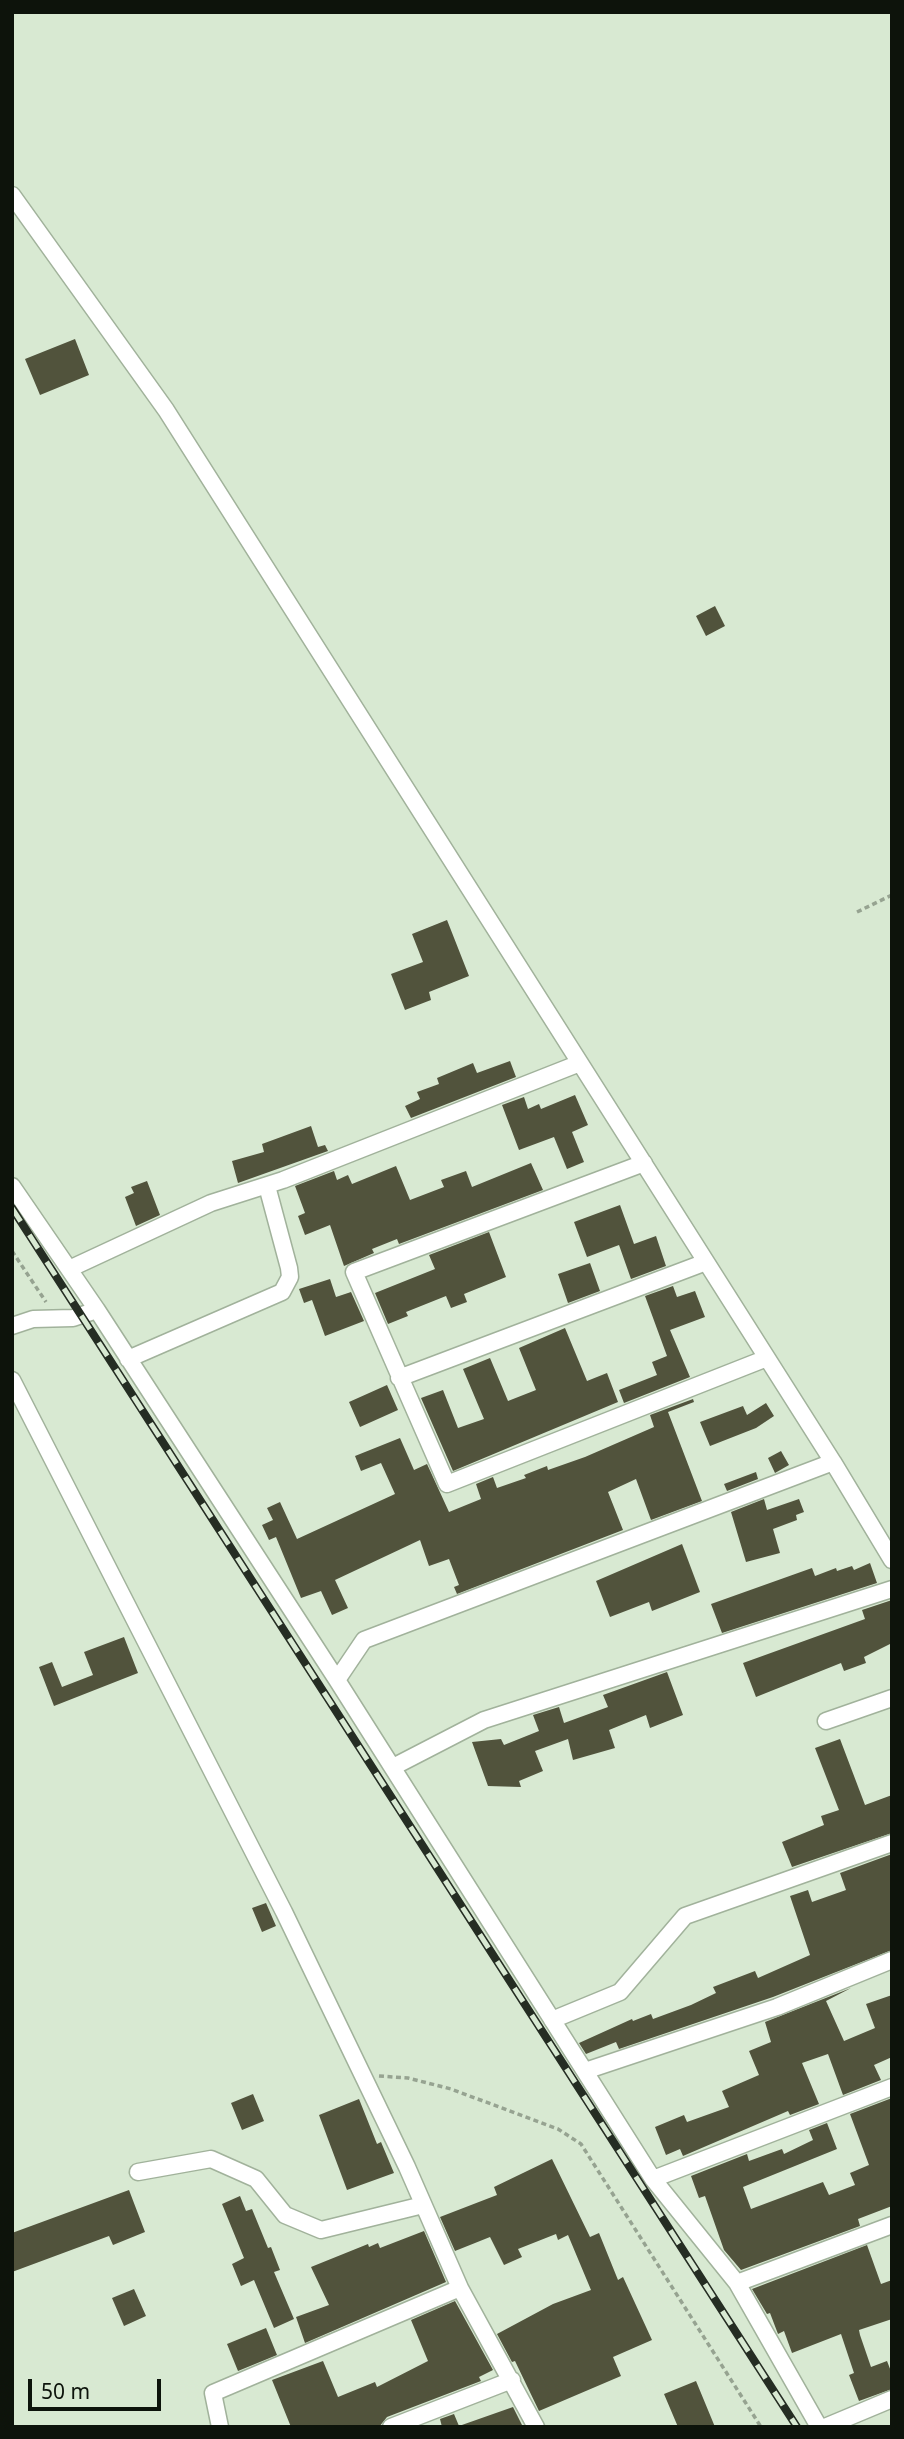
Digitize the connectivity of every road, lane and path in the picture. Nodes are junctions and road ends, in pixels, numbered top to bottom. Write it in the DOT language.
graph roads {
  1 [pos="12,195"];
  2 [pos="892,895"];
  3 [pos="858,912"];
  4 [pos="580,1063"];
  5 [pos="643,1163"];
  6 [pos="12,1186"];
  7 [pos="267,1186"];
  8 [pos="12,1251"];
  9 [pos="706,1262"];
  10 [pos="69,1269"];
  11 [pos="97,1310"];
  12 [pos="56,1317"];
  13 [pos="12,1326"];
  14 [pos="768,1358"];
  15 [pos="128,1359"];
  16 [pos="399,1378"];
  17 [pos="12,1380"];
  18 [pos="833,1462"];
  19 [pos="892,1560"];
  20 [pos="892,1589"];
  21 [pos="337,1680"];
  22 [pos="892,1698"];
  23 [pos="825,1721"];
  24 [pos="393,1767"];
  25 [pos="892,1843"];
  26 [pos="892,1960"];
  27 [pos="552,2020"];
  28 [pos="585,2071"];
  29 [pos="361,2076"];
  30 [pos="892,2087"];
  31 [pos="138,2172"];
  32 [pos="653,2179"];
  33 [pos="423,2205"];
  34 [pos="892,2225"];
  35 [pos="737,2283"];
  36 [pos="460,2288"];
  37 [pos="512,2380"];
  38 [pos="892,2399"];
  39 [pos="220,2427"];
  40 [pos="391,2427"];
  41 [pos="536,2427"];
  42 [pos="761,2427"];
  43 [pos="819,2427"];
  44 [pos="825,2427"];
  1 -- 4 [label="street"];
  2 -- 3 [label="path"];
  4 -- 5 [label="street"];
  4 -- 7 [label="street"];
  5 -- 9 [label="street"];
  5 -- 16 [label="street"];
  6 -- 10 [label="street"];
  7 -- 10 [label="street"];
  7 -- 15 [label="street"];
  8 -- 12 [label="path"];
  9 -- 14 [label="street"];
  9 -- 16 [label="street"];
  10 -- 11 [label="street"];
  11 -- 12 [label="street"];
  11 -- 15 [label="street"];
  12 -- 13 [label="street"];
  14 -- 16 [label="street"];
  14 -- 18 [label="street"];
  15 -- 21 [label="street"];
  17 -- 29 [label="street"];
  18 -- 19 [label="street"];
  18 -- 21 [label="street"];
  20 -- 24 [label="street"];
  21 -- 24 [label="street"];
  22 -- 23 [label="street"];
  24 -- 27 [label="street"];
  25 -- 27 [label="street"];
  26 -- 28 [label="street"];
  27 -- 28 [label="street"];
  28 -- 32 [label="street"];
  29 -- 33 [label="street"];
  29 -- 42 [label="path"];
  30 -- 32 [label="street"];
  31 -- 33 [label="street"];
  32 -- 35 [label="street"];
  33 -- 36 [label="street"];
  34 -- 35 [label="street"];
  35 -- 43 [label="street"];
  36 -- 37 [label="street"];
  36 -- 39 [label="street"];
  37 -- 40 [label="street"];
  37 -- 41 [label="street"];
  38 -- 44 [label="street"];
}
